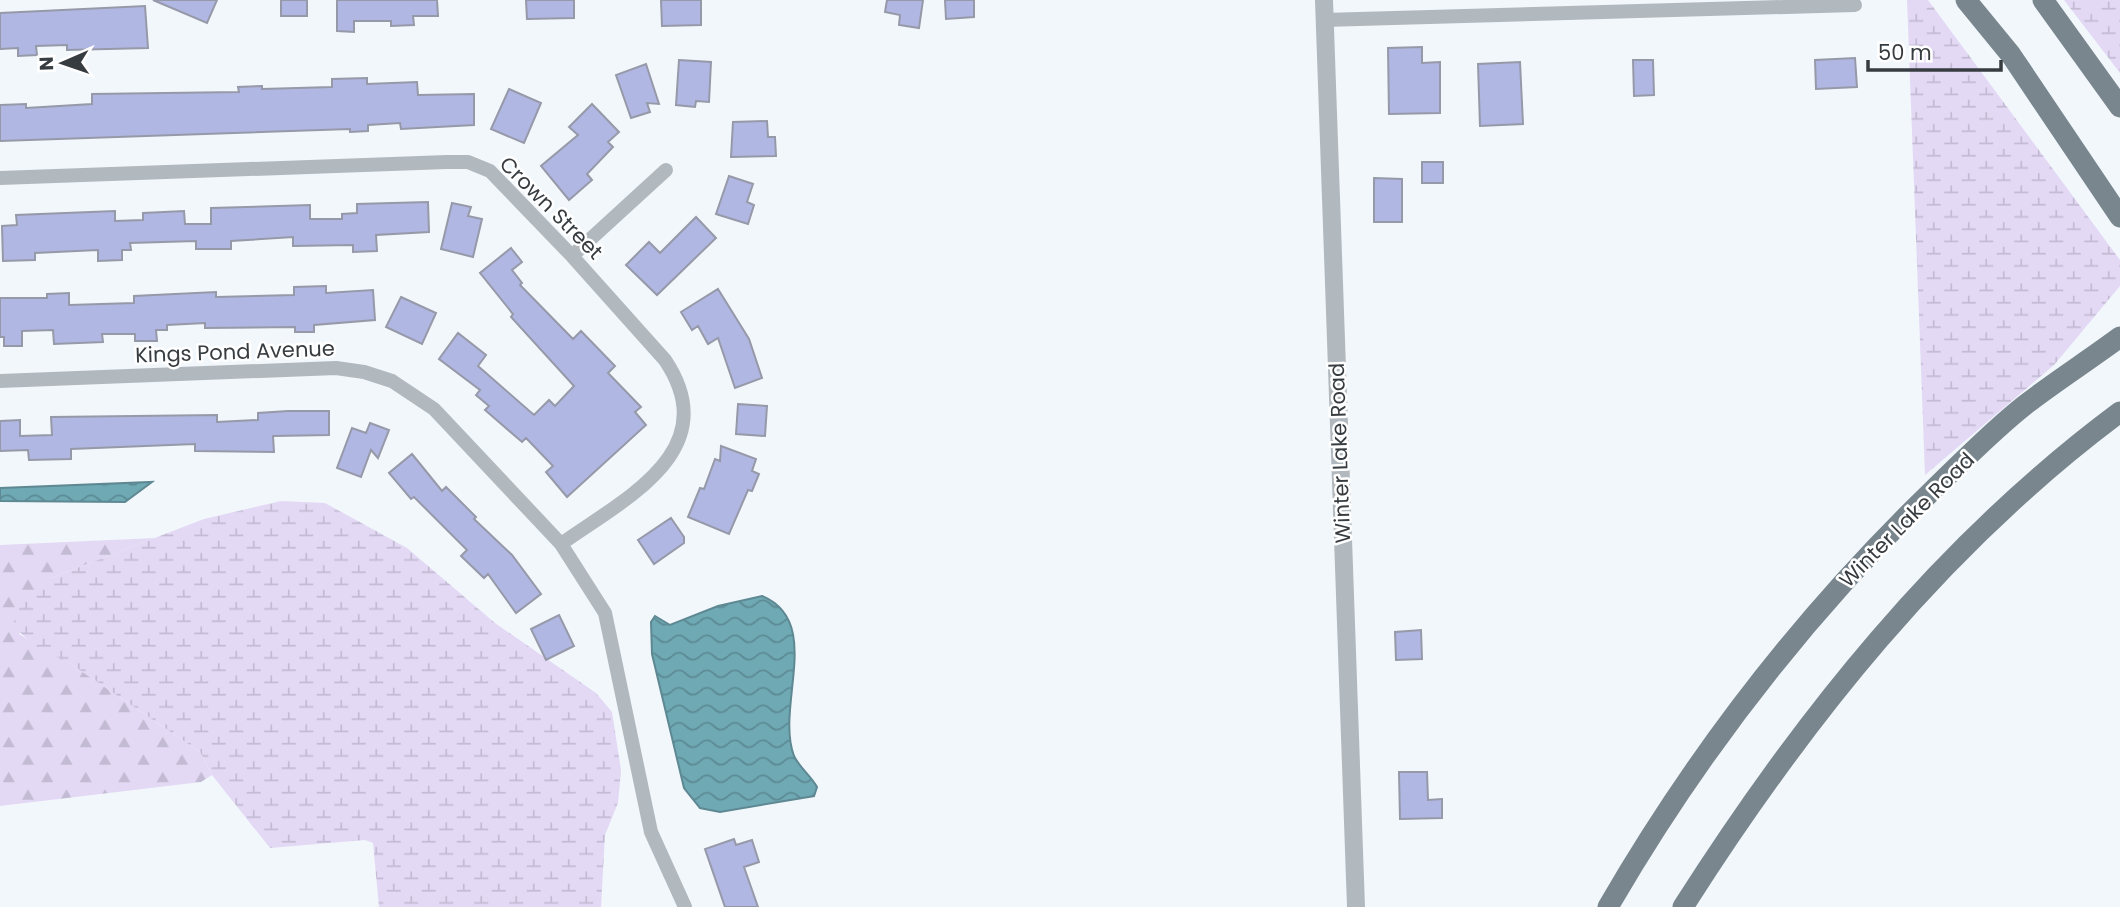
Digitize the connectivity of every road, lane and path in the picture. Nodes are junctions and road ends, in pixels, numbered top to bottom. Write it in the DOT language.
graph roads {
  1 [pos="1324,0"];
  2 [pos="1966,0"];
  3 [pos="2043,0"];
  4 [pos="1854,5"];
  5 [pos="1325,20"];
  6 [pos="2120,107"];
  7 [pos="666,170"];
  8 [pos="0,178"];
  9 [pos="2120,217"];
  10 [pos="572,256"];
  11 [pos="2120,337"];
  12 [pos="0,381"];
  13 [pos="2120,412"];
  14 [pos="561,544"];
  15 [pos="685,907"];
  16 [pos="1356,907"];
  17 [pos="1608,907"];
  18 [pos="1683,907"];
  1 -- 5 [label="street, Winter Lake Road"];
  2 -- 9 [label="main road"];
  3 -- 6 [label="main road"];
  4 -- 5 [label="street"];
  5 -- 16 [label="street, Winter Lake Road"];
  7 -- 10 [label="street"];
  8 -- 10 [label="street, Crown Street"];
  10 -- 14 [label="street, Crown Street"];
  11 -- 17 [label="main road, Winter Lake Road"];
  12 -- 14 [label="street, Kings Pond Avenue"];
  13 -- 18 [label="main road"];
  14 -- 15 [label="street, Kings Pond Avenue"];
}
